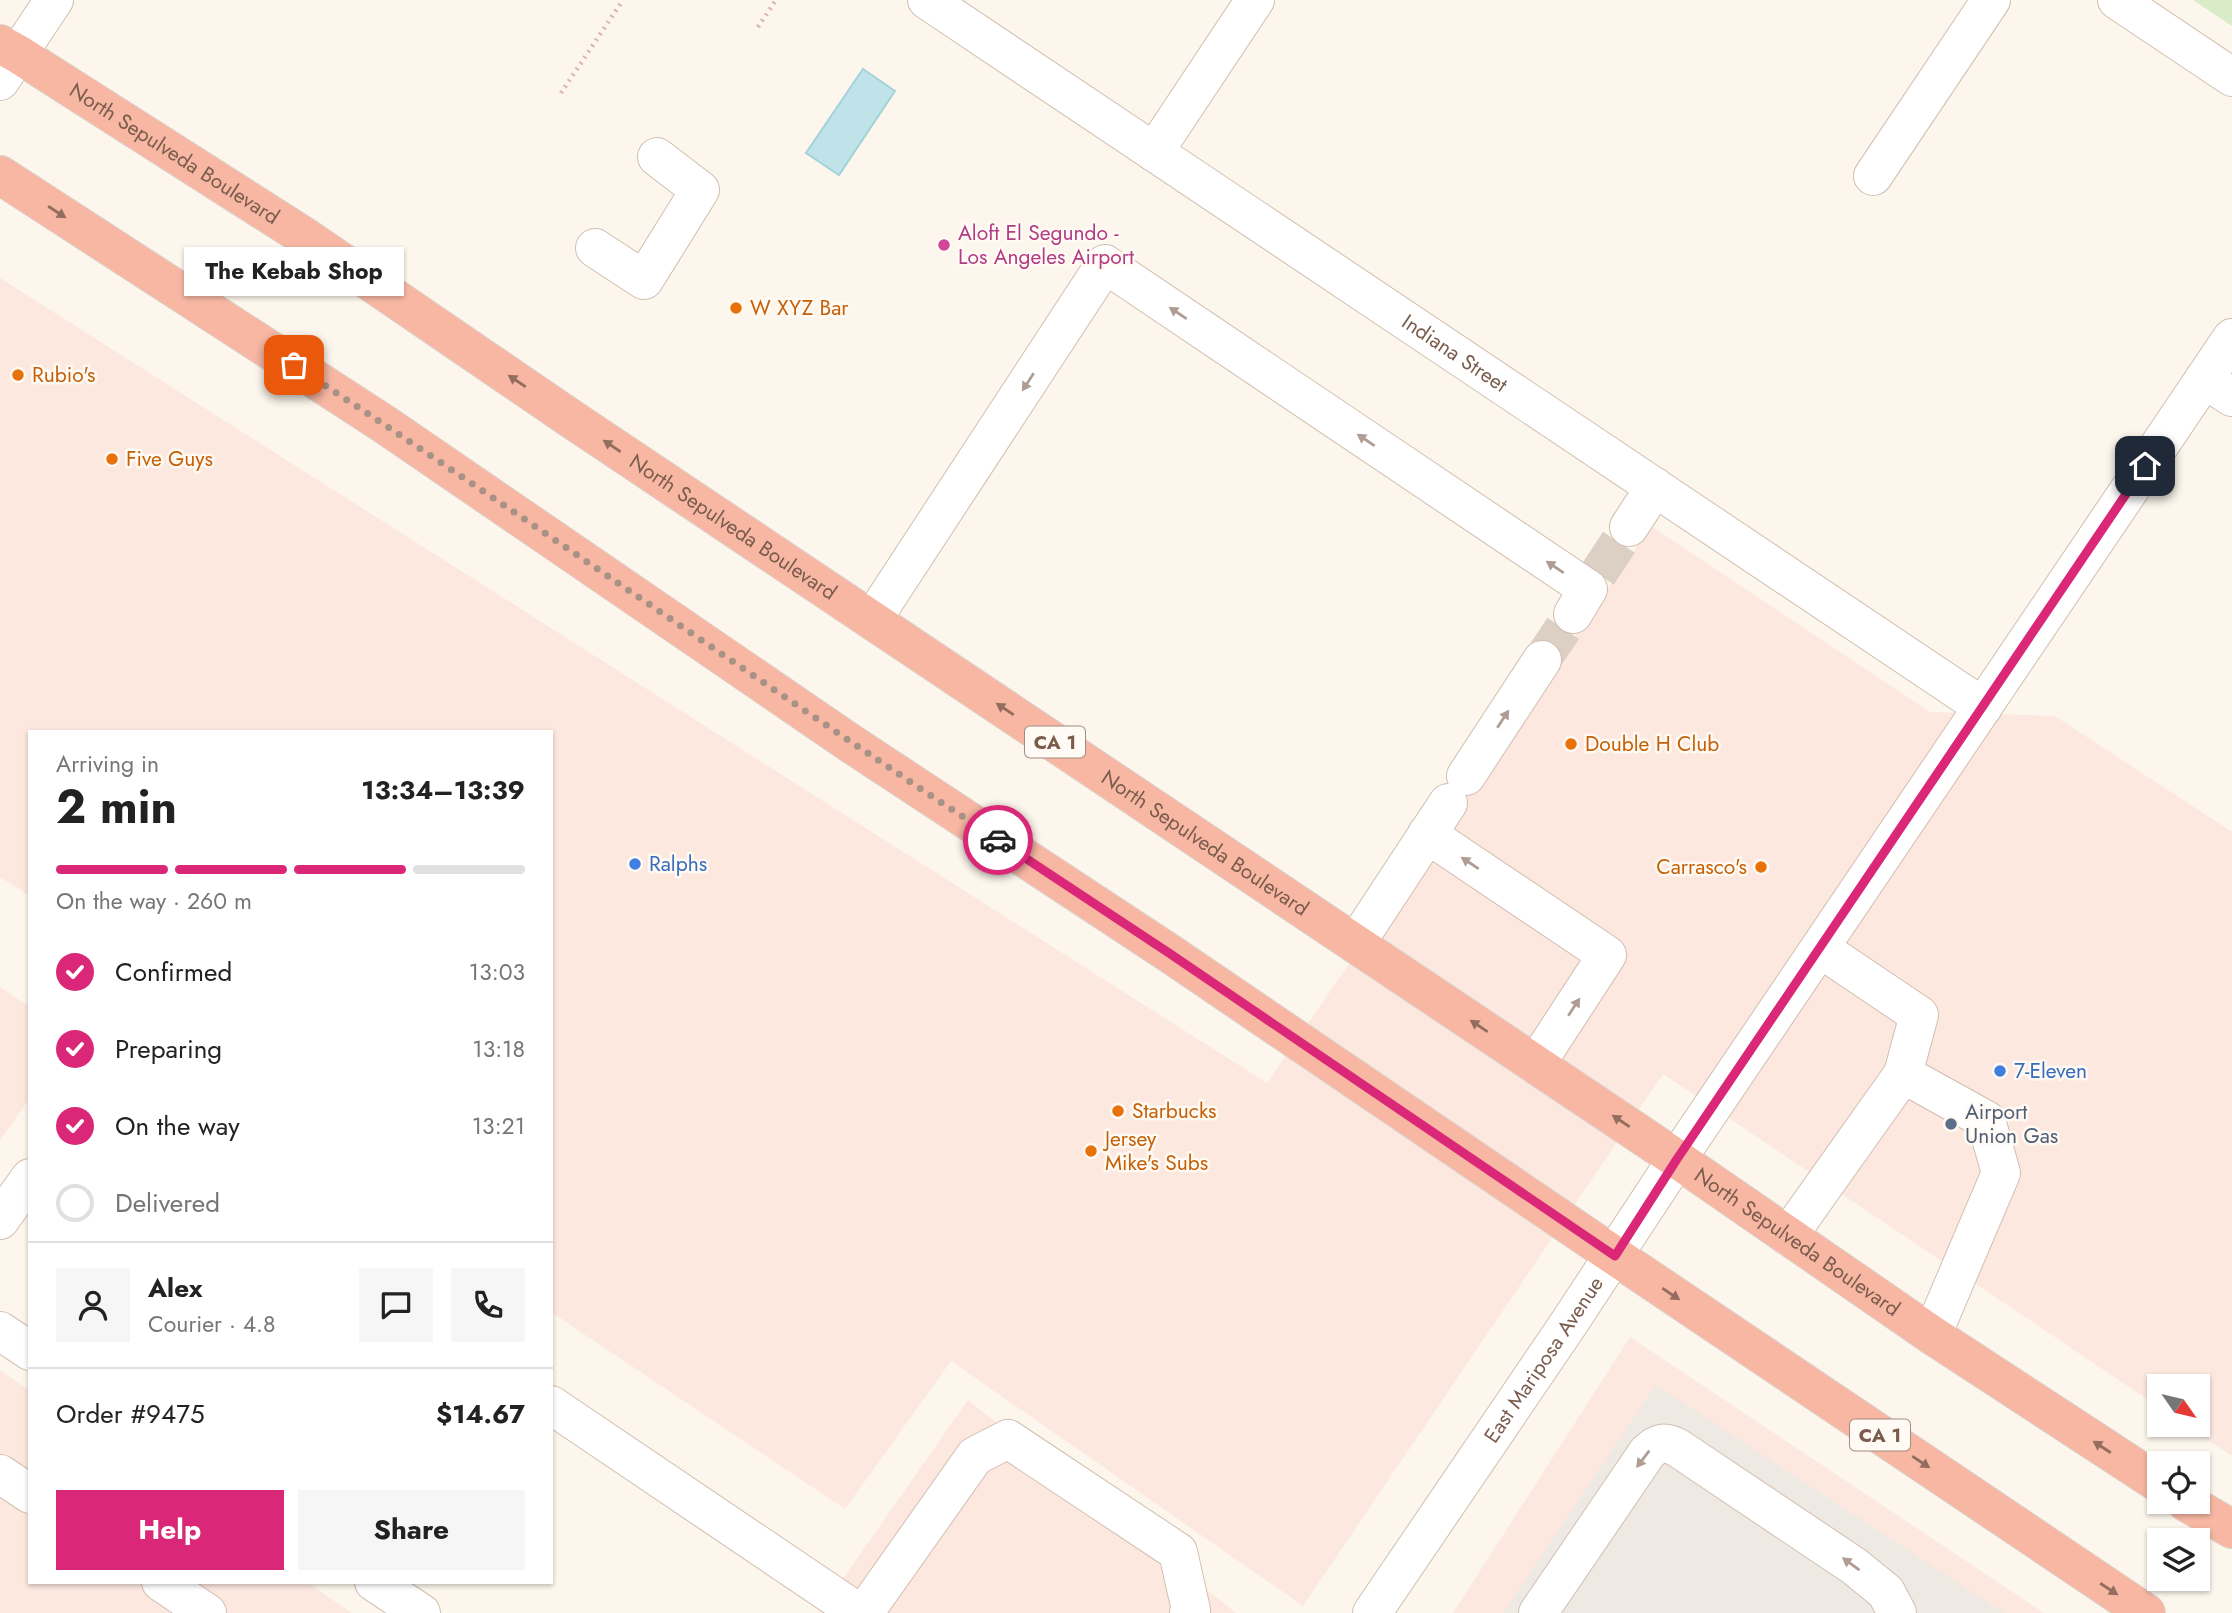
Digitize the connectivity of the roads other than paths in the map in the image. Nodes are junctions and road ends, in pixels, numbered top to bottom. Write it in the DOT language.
graph roads {
  1 [pos="54,0"];
  2 [pos="927,0"];
  3 [pos="1255,0"];
  4 [pos="1991,0"];
  5 [pos="2117,0"];
  6 [pos="6,60"];
  7 [pos="2232,77"];
  8 [pos="1154,152"];
  9 [pos="657,157"];
  10 [pos="0,174"];
  11 [pos="1873,176"];
  12 [pos="595,247"];
  13 [pos="2232,338"];
  14 [pos="2218,388"];
  15 [pos="1655,487"];
  16 [pos="1629,527"];
  17 [pos="1586,592"];
  18 [pos="872,620"];
  19 [pos="1542,660"];
  20 [pos="1983,707"];
  21 [pos="1427,834"];
  22 [pos="1356,943"];
  23 [pos="1821,949"];
  24 [pos="1536,1064"];
  25 [pos="1903,1074"];
  26 [pos="1677,1159"];
  27 [pos="28,1181"];
  28 [pos="0,1220"];
  29 [pos="1788,1236"];
  30 [pos="1615,1256"];
  31 [pos="0,1331"];
  32 [pos="1932,1335"];
  33 [pos="28,1350"];
  34 [pos="553,1406"];
  35 [pos="0,1474"];
  36 [pos="2147,1476"];
  37 [pos="28,1493"];
  38 [pos="2206,1514"];
  39 [pos="2232,1529"];
  40 [pos="164,1584"];
  41 [pos="377,1584"];
  42 [pos="207,1613"];
  43 [pos="421,1613"];
  44 [pos="859,1613"];
  45 [pos="864,1613"];
  46 [pos="1189,1613"];
  47 [pos="1372,1613"];
  48 [pos="1538,1613"];
  49 [pos="1897,1613"];
  50 [pos="2146,1613"];
  1 -- 6 [label="street"];
  2 -- 8 [label="street, Indiana Street"];
  3 -- 8 [label="street"];
  4 -- 11 [label="street"];
  5 -- 7 [label="street"];
  18 -- 6 [label="highway, North Sepulveda Boulevard / CA 1, one-way"];
  8 -- 15 [label="street, Indiana Street"];
  9 -- 12 [label="street"];
  10 -- 30 [label="highway, CA 1, one-way"];
  13 -- 14 [label="street, East Mariposa Avenue"];
  14 -- 20 [label="street, East Mariposa Avenue"];
  15 -- 16 [label="street"];
  15 -- 20 [label="street, Indiana Street"];
  17 -- 18 [label="street, one-way"];
  22 -- 18 [label="highway, North Sepulveda Boulevard / CA 1, one-way"];
  21 -- 19 [label="street, one-way"];
  20 -- 23 [label="street, East Mariposa Avenue"];
  21 -- 22 [label="street"];
  24 -- 21 [label="street, one-way"];
  24 -- 22 [label="highway, North Sepulveda Boulevard / CA 1, one-way"];
  23 -- 25 [label="street"];
  23 -- 26 [label="street, East Mariposa Avenue"];
  26 -- 24 [label="highway, North Sepulveda Boulevard / CA 1, one-way"];
  25 -- 29 [label="street"];
  25 -- 32 [label="street"];
  26 -- 29 [label="highway, North Sepulveda Boulevard / CA 1"];
  26 -- 30 [label="street, East Mariposa Avenue"];
  27 -- 28 [label="street"];
  29 -- 32 [label="highway, North Sepulveda Boulevard / CA 1"];
  30 -- 47 [label="street, East Mariposa Avenue"];
  30 -- 50 [label="highway, CA 1, one-way"];
  31 -- 33 [label="street"];
  36 -- 32 [label="highway, North Sepulveda Boulevard / CA 1, one-way"];
  34 -- 44 [label="street"];
  35 -- 37 [label="street"];
  38 -- 39 [label="highway"];
  40 -- 42 [label="street"];
  41 -- 43 [label="street"];
  45 -- 46 [label="street"];
  49 -- 48 [label="street, one-way"];
}
